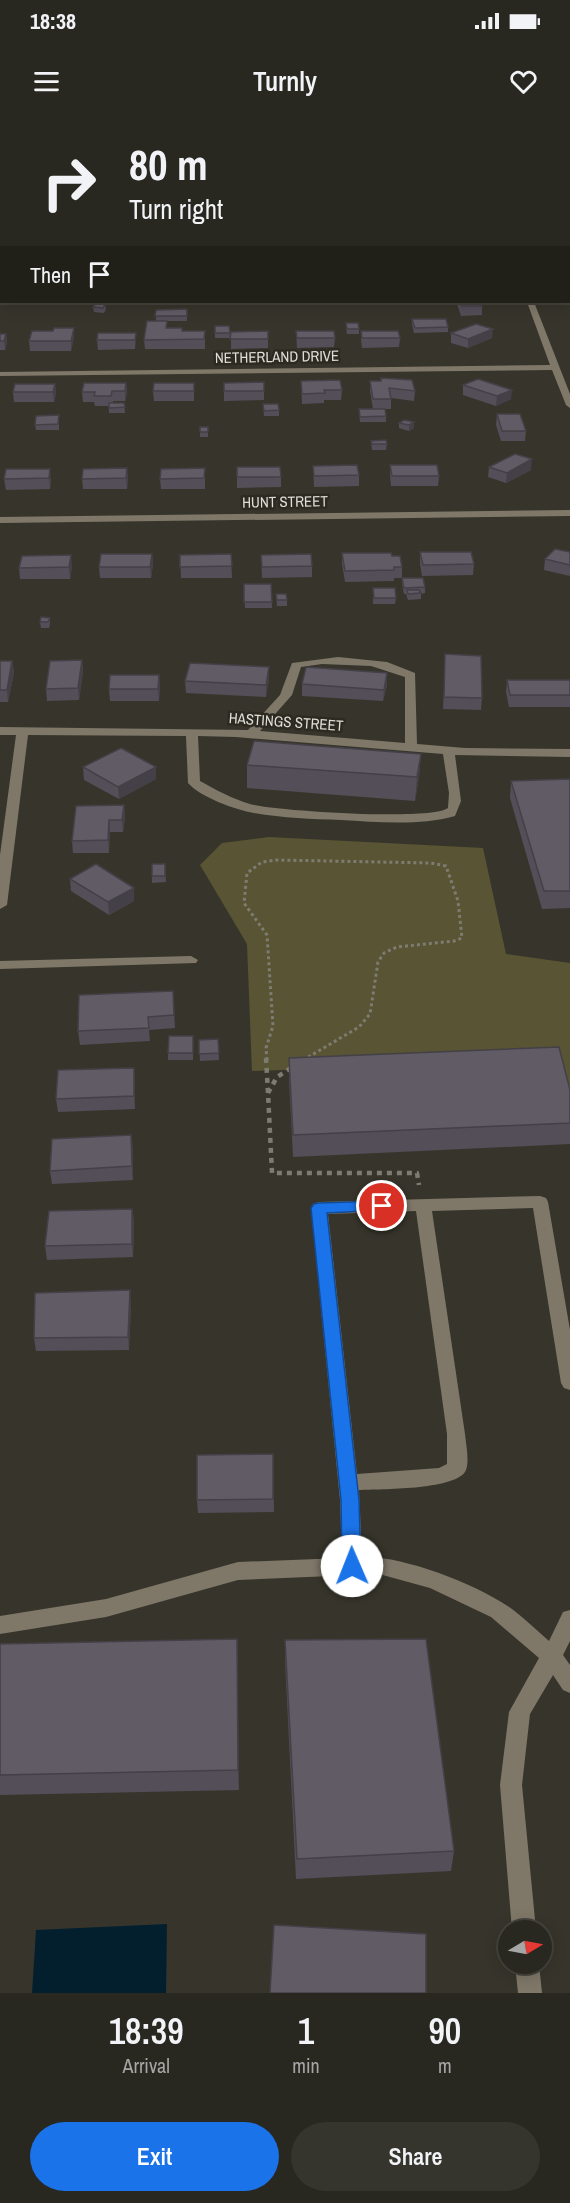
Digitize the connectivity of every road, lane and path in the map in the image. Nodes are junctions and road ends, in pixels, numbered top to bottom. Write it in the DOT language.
graph roads {
  1 [pos="530,303"];
  2 [pos="555,368"];
  3 [pos="0,374"];
  4 [pos="570,405"];
  5 [pos="570,513"];
  6 [pos="0,520"];
  7 [pos="23,730"];
  8 [pos="0,731"];
  9 [pos="192,732"];
  10 [pos="251,734"];
  11 [pos="411,747"];
  12 [pos="448,750"];
  13 [pos="570,753"];
  14 [pos="0,905"];
  15 [pos="191,960"];
  16 [pos="0,965"];
  17 [pos="303,1061"];
  18 [pos="294,1066"];
  19 [pos="268,1093"];
  20 [pos="423,1205"];
  21 [pos="570,1383"];
  22 [pos="348,1484"];
  23 [pos="352,1566"];
  24 [pos="570,1619"];
  25 [pos="0,1625"];
  26 [pos="552,1656"];
  27 [pos="570,1683"];
  28 [pos="523,1920"];
  29 [pos="528,1974"];
  30 [pos="530,1993"];
  1 -- 2 [label="street"];
  2 -- 3 [label="street, NETHERLAND DRIVE"];
  2 -- 4 [label="street"];
  5 -- 6 [label="street, HUNT STREET"];
  7 -- 8 [label="street, HASTINGS STREET"];
  7 -- 9 [label="street, HASTINGS STREET"];
  7 -- 14 [label="street"];
  9 -- 10 [label="street, HASTINGS STREET"];
  9 -- 12 [label="street"];
  10 -- 11 [label="street, HASTINGS STREET"];
  10 -- 11 [label="street"];
  11 -- 12 [label="street, HASTINGS STREET"];
  12 -- 13 [label="street, HASTINGS STREET"];
  15 -- 16 [label="street"];
  17 -- 19 [label="path"];
  18 -- 19 [label="path"];
  19 -- 20 [label="path"];
  20 -- 21 [label="street"];
  20 -- 22 [label="street"];
  20 -- 22 [label="street"];
  22 -- 23 [label="street"];
  23 -- 25 [label="street"];
  23 -- 26 [label="street"];
  24 -- 26 [label="street"];
  26 -- 27 [label="street"];
  26 -- 28 [label="street"];
  29 -- 30 [label="street"];
}
